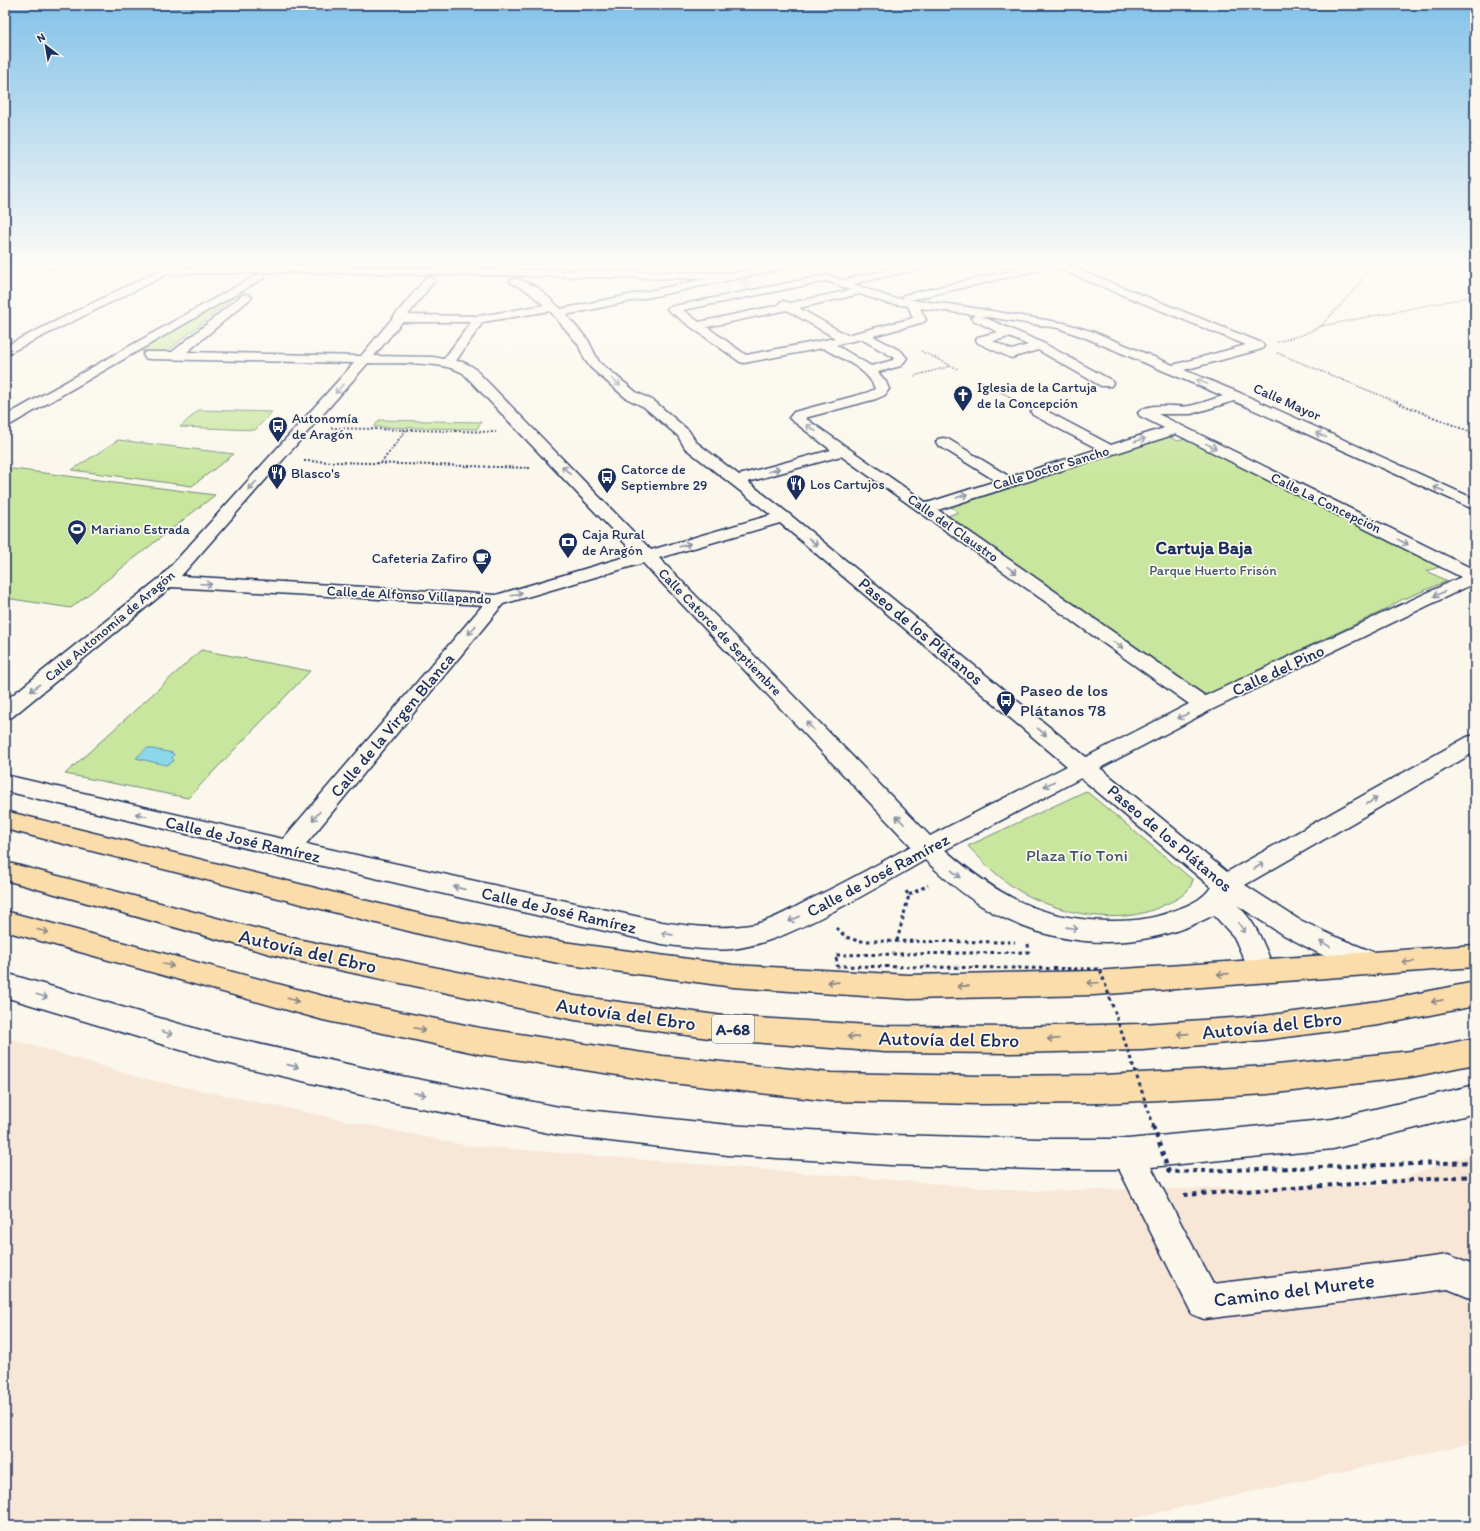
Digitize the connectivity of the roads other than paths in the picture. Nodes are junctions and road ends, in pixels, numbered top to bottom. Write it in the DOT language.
graph roads {
  1 [pos="34,336"];
  2 [pos="158,336"];
  3 [pos="197,336"];
  4 [pos="384,336"];
  5 [pos="467,336"];
  6 [pos="579,336"];
  7 [pos="712,336"];
  8 [pos="841,336"];
  9 [pos="857,336"];
  10 [pos="866,336"];
  11 [pos="996,336"];
  12 [pos="1018,336"];
  13 [pos="1089,336"];
  14 [pos="1234,336"];
  15 [pos="846,339"];
  16 [pos="825,344"];
  17 [pos="1039,346"];
  18 [pos="5,351"];
  19 [pos="149,355"];
  20 [pos="176,355"];
  21 [pos="365,360"];
  22 [pos="448,363"];
  23 [pos="1173,369"];
  24 [pos="868,370"];
  25 [pos="1106,383"];
  26 [pos="1235,396"];
  27 [pos="1038,412"];
  28 [pos="5,422"];
  29 [pos="1176,429"];
  30 [pos="943,442"];
  31 [pos="1110,450"];
  32 [pos="843,451"];
  33 [pos="736,481"];
  34 [pos="1007,482"];
  35 [pos="1475,505"];
  36 [pos="925,509"];
  37 [pos="783,517"];
  38 [pos="648,556"];
  39 [pos="1475,577"];
  40 [pos="167,581"];
  41 [pos="497,600"];
  42 [pos="1204,705"];
  43 [pos="5,712"];
  44 [pos="1475,742"];
  45 [pos="1084,766"];
  46 [pos="5,783"];
  47 [pos="5,820"];
  48 [pos="927,848"];
  49 [pos="288,849"];
  50 [pos="5,871"];
  51 [pos="1220,893"];
  52 [pos="5,921"];
  53 [pos="1475,956"];
  54 [pos="1374,964"];
  55 [pos="1262,971"];
  56 [pos="5,985"];
  57 [pos="1475,994"];
  58 [pos="1475,1051"];
  59 [pos="1475,1099"];
  60 [pos="1128,1154"];
  61 [pos="1475,1282"];
  1 -- 18 [label="street"];
  2 -- 28 [label="street"];
  3 -- 20 [label="street"];
  4 -- 21 [label="street, Calle Autonomía de Aragón"];
  5 -- 22 [label="street"];
  6 -- 33 [label="street, Paseo de los Plátanos, one-way"];
  7 -- 16 [label="street"];
  8 -- 15 [label="street"];
  9 -- 15 [label="street"];
  10 -- 24 [label="street"];
  11 -- 17 [label="street"];
  12 -- 17 [label="street"];
  13 -- 23 [label="street, Calle Mayor"];
  14 -- 23 [label="street"];
  15 -- 16 [label="street"];
  16 -- 24 [label="street"];
  17 -- 25 [label="street"];
  19 -- 20 [label="street, Calle Catorce de Septiembre"];
  20 -- 21 [label="street, Calle Catorce de Septiembre"];
  21 -- 22 [label="street, Calle Catorce de Septiembre"];
  21 -- 40 [label="street, Calle Autonomía de Aragón, one-way"];
  38 -- 22 [label="street, Calle Catorce de Septiembre, one-way"];
  26 -- 23 [label="street, Calle Mayor, one-way"];
  32 -- 24 [label="street, Calle del Claustro, one-way"];
  26 -- 29 [label="street, Calle La Concepción"];
  35 -- 26 [label="street, Calle Mayor, one-way"];
  27 -- 31 [label="street"];
  31 -- 29 [label="street, Calle Doctor Sancho, one-way"];
  29 -- 39 [label="street, Calle La Concepción, one-way"];
  30 -- 34 [label="street"];
  31 -- 34 [label="street, Calle Doctor Sancho"];
  33 -- 32 [label="street, one-way"];
  32 -- 36 [label="street, Calle del Claustro"];
  33 -- 37 [label="street, Paseo de los Plátanos"];
  36 -- 34 [label="street, Calle Doctor Sancho, one-way"];
  36 -- 42 [label="street, Calle del Claustro, one-way"];
  38 -- 37 [label="street, Calle de Alfonso Villapando, one-way"];
  37 -- 45 [label="street, Paseo de los Plátanos, one-way"];
  41 -- 38 [label="street, Calle de Alfonso Villapando, one-way"];
  48 -- 38 [label="street, Calle Catorce de Septiembre, one-way"];
  39 -- 42 [label="street, Calle del Pino, one-way"];
  40 -- 41 [label="street, Calle de Alfonso Villapando, one-way"];
  40 -- 43 [label="street, Calle Autonomía de Aragón, one-way"];
  41 -- 49 [label="street, Calle de la Virgen Blanca, one-way"];
  42 -- 45 [label="street, Calle del Pino, one-way"];
  51 -- 44 [label="street, one-way"];
  45 -- 48 [label="street, Calle de José Ramírez, one-way"];
  45 -- 51 [label="street, Paseo de los Plátanos"];
  49 -- 46 [label="street, Calle de José Ramírez, one-way"];
  55 -- 47 [label="highway, one-way"];
  48 -- 49 [label="street, Calle de José Ramírez, one-way"];
  48 -- 51 [label="street, one-way"];
  57 -- 50 [label="highway, Autovía del Ebro / A-68, one-way"];
  54 -- 51 [label="street, Paseo de los Plátanos, one-way"];
  51 -- 55 [label="street, one-way"];
  52 -- 58 [label="highway, one-way"];
  53 -- 54 [label="highway, one-way"];
  54 -- 55 [label="highway"];
  56 -- 60 [label="street, one-way"];
  59 -- 60 [label="street"];
  60 -- 61 [label="street, Camino del Murete"];
}
